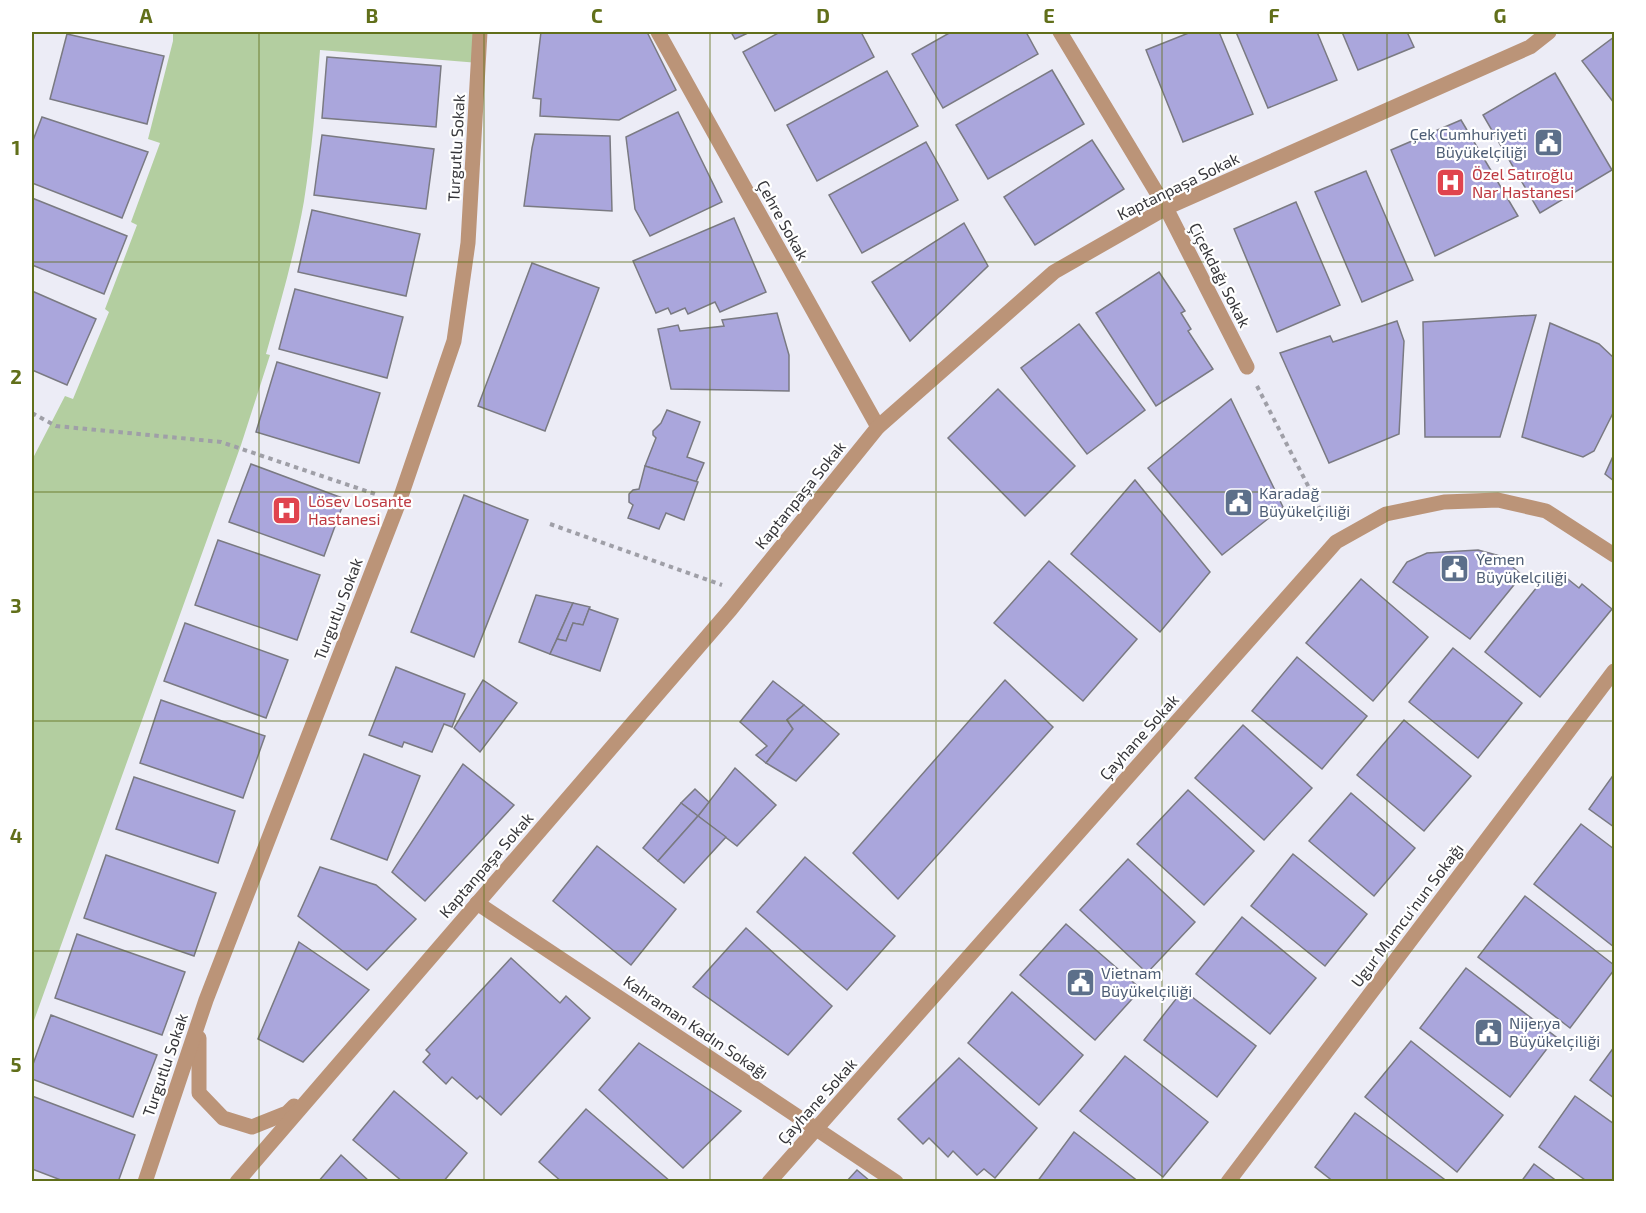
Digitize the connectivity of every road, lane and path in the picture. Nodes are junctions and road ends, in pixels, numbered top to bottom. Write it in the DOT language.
graph roads {
  1 [pos="480,32"];
  2 [pos="657,32"];
  3 [pos="1060,32"];
  4 [pos="1549,32"];
  5 [pos="1166,208"];
  6 [pos="1247,367"];
  7 [pos="32,413"];
  8 [pos="878,427"];
  9 [pos="399,502"];
  10 [pos="550,524"];
  11 [pos="1336,542"];
  12 [pos="1614,555"];
  13 [pos="743,593"];
  14 [pos="1614,671"];
  15 [pos="477,903"];
  16 [pos="206,1000"];
  17 [pos="317,1087"];
  18 [pos="816,1129"];
  19 [pos="145,1182"];
  20 [pos="237,1182"];
  21 [pos="769,1182"];
  22 [pos="896,1182"];
  23 [pos="1228,1182"];
  1 -- 9 [label="street, Turgutlu Sokak"];
  2 -- 8 [label="street, Çehre Sokak"];
  3 -- 5 [label="street, Çiçekdağı Sokak"];
  4 -- 5 [label="street, Kaptanpaşa Sokak"];
  5 -- 6 [label="street, Çiçekdağı Sokak"];
  5 -- 8 [label="street, Kaptanpaşa Sokak"];
  6 -- 11 [label="path"];
  7 -- 9 [label="path"];
  8 -- 13 [label="street, Kaptanpaşa Sokak"];
  9 -- 16 [label="street, Turgutlu Sokak"];
  10 -- 13 [label="path"];
  11 -- 12 [label="street, Çayhane Sokak"];
  11 -- 18 [label="street, Çayhane Sokak"];
  13 -- 15 [label="street, Kaptanpaşa Sokak"];
  14 -- 23 [label="street, Ugur Mumcu'nun Sokağı"];
  15 -- 17 [label="street, Kaptanpaşa Sokak"];
  15 -- 18 [label="street, Kahraman Kadın Sokağı"];
  16 -- 17 [label="street"];
  16 -- 19 [label="street, Turgutlu Sokak"];
  17 -- 20 [label="street, Kaptanpaşa Sokak"];
  18 -- 21 [label="street, Çayhane Sokak"];
  18 -- 22 [label="street, Kahraman Kadın Sokağı"];
}
